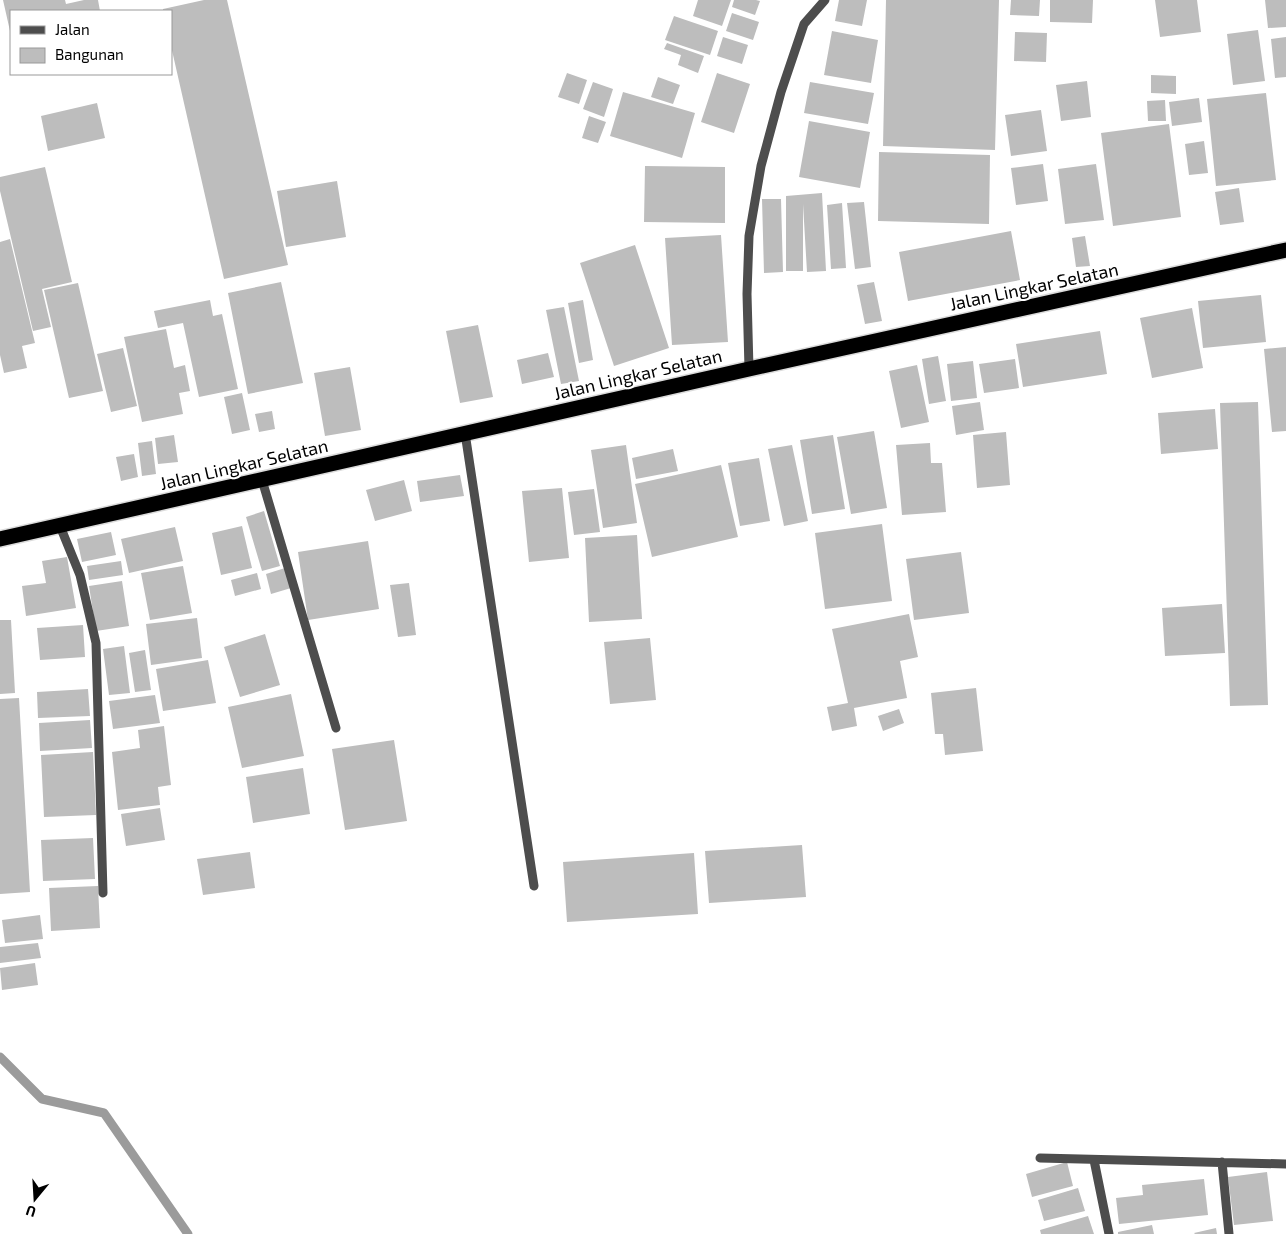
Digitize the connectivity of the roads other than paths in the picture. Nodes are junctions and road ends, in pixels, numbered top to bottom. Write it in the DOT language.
graph roads {
  1 [pos="826,0"];
  2 [pos="1286,250"];
  3 [pos="749,369"];
  4 [pos="465,433"];
  5 [pos="262,480"];
  6 [pos="60,526"];
  7 [pos="0,540"];
  8 [pos="336,728"];
  9 [pos="534,886"];
  10 [pos="103,892"];
  11 [pos="1040,1158"];
  12 [pos="1094,1160"];
  13 [pos="1222,1162"];
  14 [pos="1286,1164"];
  15 [pos="1109,1234"];
  16 [pos="1229,1234"];
  1 -- 3 [label="street"];
  2 -- 3 [label="highway, Jalan Lingkar Selatan"];
  3 -- 4 [label="highway, Jalan Lingkar Selatan"];
  4 -- 5 [label="highway, Jalan Lingkar Selatan"];
  4 -- 9 [label="street"];
  5 -- 6 [label="highway, Jalan Lingkar Selatan"];
  5 -- 8 [label="street"];
  6 -- 7 [label="highway, Jalan Lingkar Selatan"];
  6 -- 10 [label="street"];
  11 -- 12 [label="street"];
  12 -- 13 [label="street"];
  12 -- 15 [label="street"];
  13 -- 14 [label="street"];
  13 -- 16 [label="street"];
}
